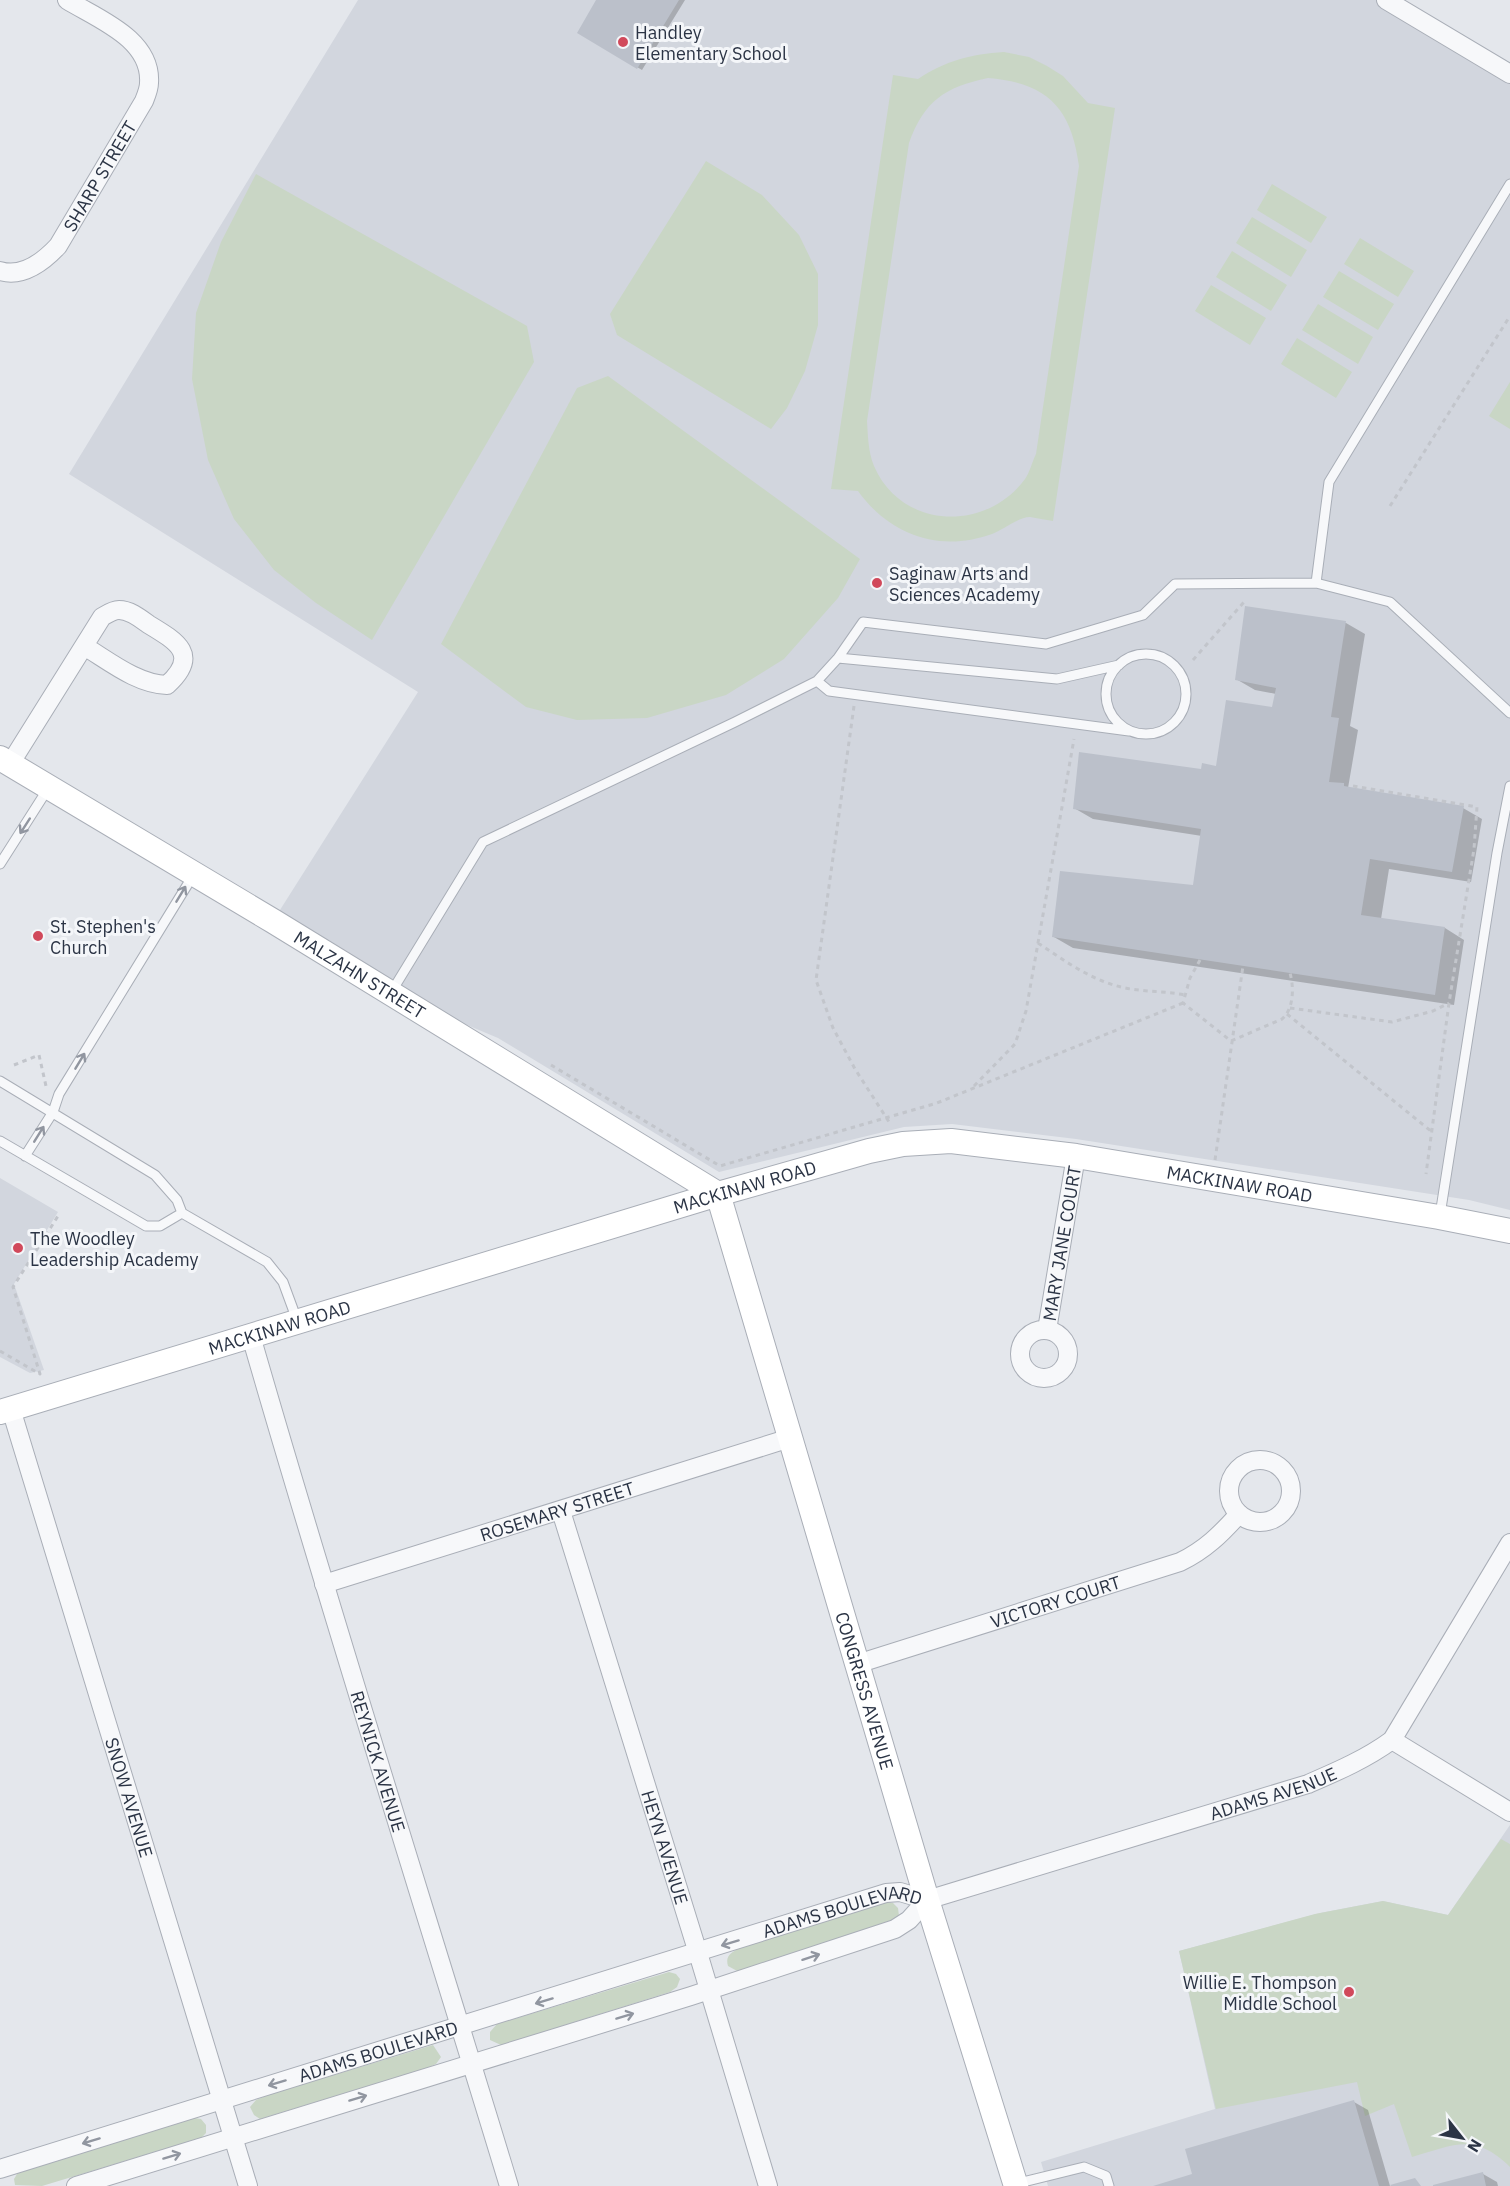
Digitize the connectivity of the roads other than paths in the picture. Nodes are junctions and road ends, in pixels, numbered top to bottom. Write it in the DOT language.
graph roads {
  1 [pos="66,0"];
  2 [pos="1386,0"];
  3 [pos="1510,74"];
  4 [pos="1510,184"];
  5 [pos="0,271"];
  6 [pos="1316,583"];
  7 [pos="84,646"];
  8 [pos="838,658"];
  9 [pos="1119,664"];
  10 [pos="817,681"];
  11 [pos="1510,712"];
  12 [pos="1129,731"];
  13 [pos="5,761"];
  14 [pos="1510,786"];
  15 [pos="49,788"];
  16 [pos="0,864"];
  17 [pos="194,874"];
  18 [pos="391,993"];
  19 [pos="0,1082"];
  20 [pos="53,1112"];
  21 [pos="0,1142"];
  22 [pos="25,1156"];
  23 [pos="1076,1156"];
  24 [pos="718,1194"];
  25 [pos="182,1213"];
  26 [pos="1439,1217"];
  27 [pos="1510,1231"];
  28 [pos="297,1322"];
  29 [pos="1047,1330"];
  30 [pos="251,1336"];
  31 [pos="6,1410"];
  32 [pos="790,1438"];
  33 [pos="561,1511"];
  34 [pos="1239,1514"];
  35 [pos="1510,1543"];
  36 [pos="324,1584"];
  37 [pos="857,1664"];
  38 [pos="1392,1740"];
  39 [pos="1510,1812"];
  40 [pos="927,1900"];
  41 [pos="698,1953"];
  42 [pos="708,1990"];
  43 [pos="462,2026"];
  44 [pos="472,2062"];
  45 [pos="223,2100"];
  46 [pos="233,2137"];
  47 [pos="0,2169"];
  48 [pos="1016,2185"];
  49 [pos="76,2186"];
  50 [pos="248,2186"];
  51 [pos="509,2186"];
  52 [pos="768,2186"];
  53 [pos="1109,2186"];
  1 -- 5 [label="street, SHARP STREET"];
  2 -- 3 [label="street"];
  4 -- 6 [label="lane"];
  6 -- 8 [label="lane"];
  6 -- 11 [label="lane"];
  7 -- 7 [label="street"];
  7 -- 13 [label="street"];
  8 -- 9 [label="lane"];
  8 -- 10 [label="lane"];
  9 -- 12 [label="lane"];
  9 -- 12 [label="lane"];
  10 -- 12 [label="lane"];
  10 -- 18 [label="lane"];
  13 -- 15 [label="street, MALZAHN STREET"];
  14 -- 26 [label="lane"];
  15 -- 16 [label="lane, one-way"];
  15 -- 17 [label="street, MALZAHN STREET"];
  17 -- 18 [label="street, MALZAHN STREET"];
  20 -- 17 [label="lane, one-way"];
  18 -- 24 [label="street, MALZAHN STREET"];
  19 -- 20 [label="lane"];
  22 -- 20 [label="lane, one-way"];
  20 -- 25 [label="lane"];
  21 -- 22 [label="lane"];
  22 -- 25 [label="lane"];
  23 -- 24 [label="street, MACKINAW ROAD"];
  23 -- 26 [label="street, MACKINAW ROAD"];
  23 -- 29 [label="street, MARY JANE COURT"];
  24 -- 28 [label="street, MACKINAW ROAD"];
  24 -- 32 [label="street, CONGRESS AVENUE"];
  25 -- 28 [label="lane"];
  26 -- 27 [label="street, MACKINAW ROAD"];
  28 -- 30 [label="street, MACKINAW ROAD"];
  30 -- 31 [label="street, MACKINAW ROAD"];
  30 -- 36 [label="street, REYNICK AVENUE"];
  31 -- 45 [label="street, SNOW AVENUE"];
  32 -- 33 [label="street, ROSEMARY STREET"];
  32 -- 37 [label="street, CONGRESS AVENUE"];
  33 -- 36 [label="street, ROSEMARY STREET"];
  33 -- 41 [label="street, HEYN AVENUE"];
  34 -- 37 [label="street, VICTORY COURT"];
  35 -- 38 [label="street, ADAMS AVENUE"];
  36 -- 43 [label="street, REYNICK AVENUE"];
  37 -- 40 [label="street, CONGRESS AVENUE"];
  38 -- 39 [label="street"];
  38 -- 40 [label="street, ADAMS AVENUE"];
  40 -- 41 [label="street, ADAMS BOULEVARD, one-way"];
  42 -- 40 [label="street, ADAMS BOULEVARD, one-way"];
  40 -- 48 [label="street, CONGRESS AVENUE"];
  41 -- 42 [label="street, HEYN AVENUE"];
  41 -- 43 [label="street, ADAMS BOULEVARD, one-way"];
  44 -- 42 [label="street, ADAMS BOULEVARD, one-way"];
  42 -- 52 [label="street, HEYN AVENUE"];
  43 -- 44 [label="street, REYNICK AVENUE"];
  43 -- 45 [label="street, ADAMS BOULEVARD, one-way"];
  46 -- 44 [label="street, ADAMS BOULEVARD, one-way"];
  44 -- 51 [label="street, REYNICK AVENUE"];
  45 -- 46 [label="street, SNOW AVENUE"];
  45 -- 47 [label="street, ADAMS BOULEVARD, one-way"];
  49 -- 46 [label="street, ADAMS BOULEVARD, one-way"];
  46 -- 50 [label="street, SNOW AVENUE"];
  48 -- 53 [label="lane"];
}
